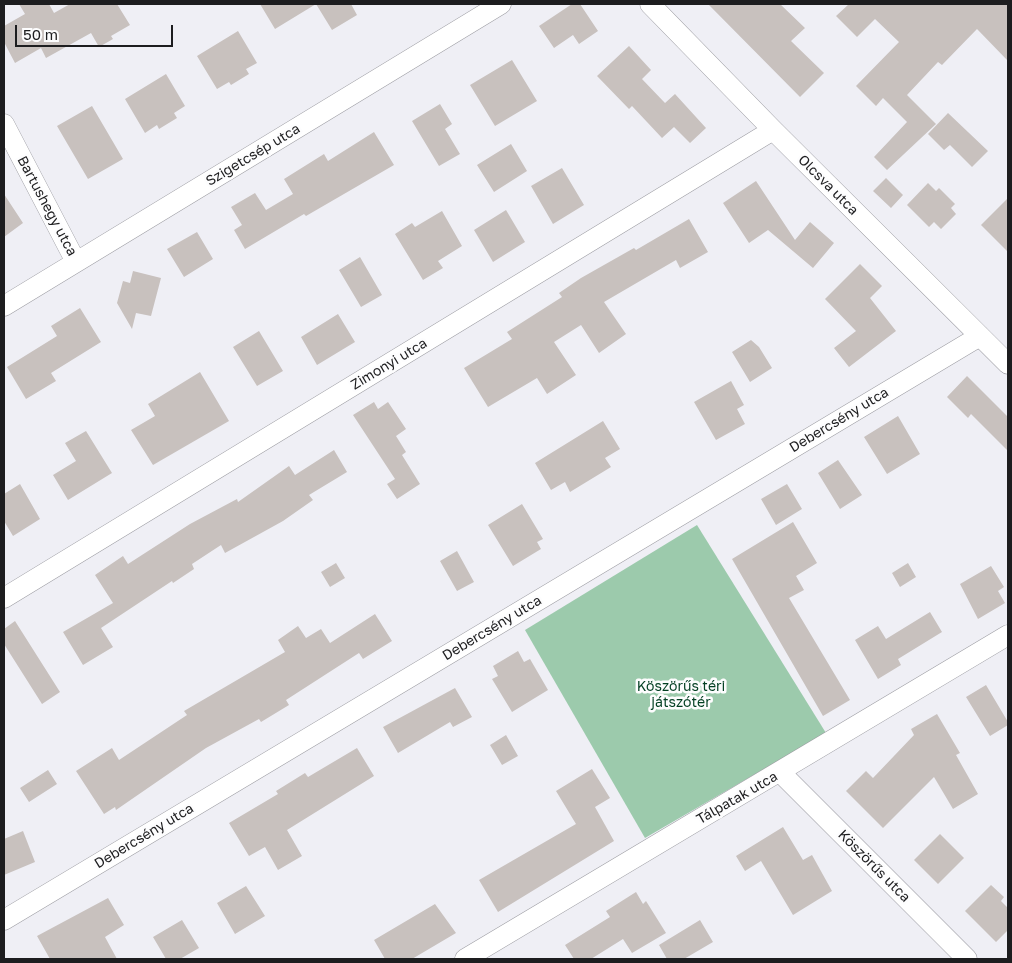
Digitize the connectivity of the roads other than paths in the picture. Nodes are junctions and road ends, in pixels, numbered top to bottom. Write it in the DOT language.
graph roads {
  1 [pos="501,4"];
  2 [pos="650,4"];
  3 [pos="4,124"];
  4 [pos="773,130"];
  5 [pos="76,262"];
  6 [pos="4,306"];
  7 [pos="980,336"];
  8 [pos="1008,364"];
  9 [pos="4,598"];
  10 [pos="1008,635"];
  11 [pos="780,772"];
  12 [pos="4,920"];
  13 [pos="466,959"];
  14 [pos="968,959"];
  1 -- 5 [label="street, Szigetcsép utca"];
  2 -- 4 [label="street, Olcsva utca"];
  3 -- 5 [label="street, Bartushegy utca"];
  4 -- 7 [label="street, Olcsva utca"];
  4 -- 9 [label="street, Zimonyi utca"];
  5 -- 6 [label="street, Szigetcsép utca"];
  7 -- 8 [label="street, Olcsva utca"];
  7 -- 12 [label="street, Debercsény utca"];
  10 -- 11 [label="street, Tálpatak utca"];
  11 -- 13 [label="street, Tálpatak utca"];
  11 -- 14 [label="street, Köszörűs utca"];
}
